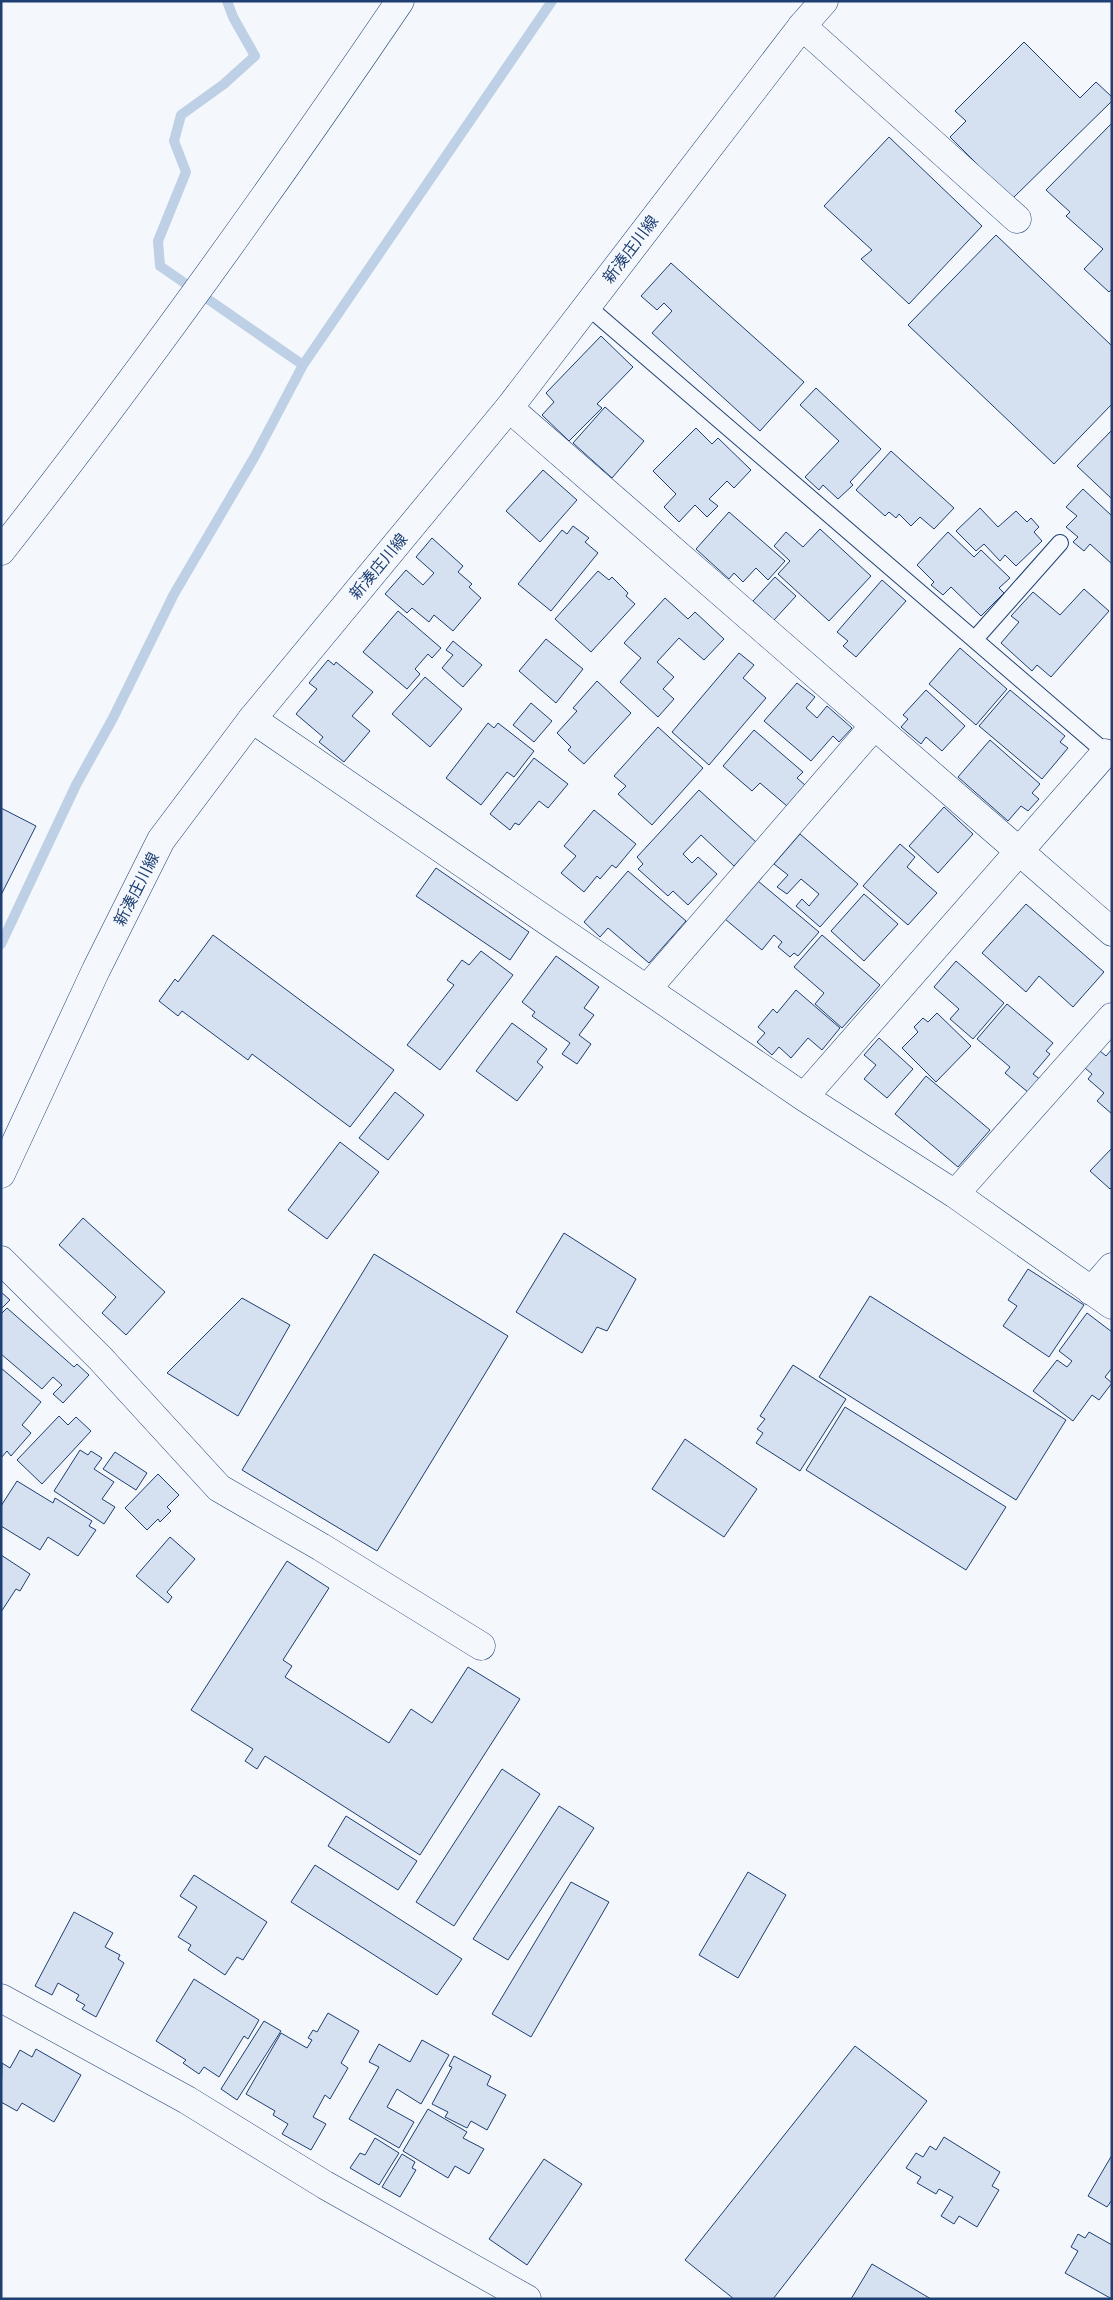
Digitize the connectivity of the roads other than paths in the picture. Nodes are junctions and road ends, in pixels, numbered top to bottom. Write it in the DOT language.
graph roads {
  1 [pos="400,1"];
  2 [pos="824,1"];
  3 [pos="802,26"];
  4 [pos="1017,219"];
  5 [pos="587,306"];
  6 [pos="509,408"];
  7 [pos="1060,544"];
  8 [pos="1,551"];
  9 [pos="975,639"];
  10 [pos="252,719"];
  11 [pos="874,726"];
  12 [pos="1108,755"];
  13 [pos="1018,852"];
  14 [pos="1112,932"];
  15 [pos="647,989"];
  16 [pos="1112,1017"];
  17 [pos="804,1097"];
  18 [pos="1,1174"];
  19 [pos="955,1194"];
  20 [pos="1,1260"];
  21 [pos="1112,1268"];
  22 [pos="1101,1298"];
  23 [pos="481,1646"];
  24 [pos="1,1998"];
  25 [pos="527,2299"];
  1 -- 8 [label="street"];
  2 -- 3 [label="street, 新湊庄川線"];
  3 -- 4 [label="street"];
  3 -- 5 [label="street, 新湊庄川線"];
  5 -- 6 [label="street, 新湊庄川線"];
  5 -- 9 [label="lane"];
  6 -- 10 [label="street, 新湊庄川線"];
  6 -- 11 [label="street"];
  7 -- 9 [label="lane"];
  9 -- 12 [label="lane"];
  10 -- 15 [label="street"];
  10 -- 18 [label="street, 新湊庄川線"];
  11 -- 13 [label="street"];
  11 -- 15 [label="street"];
  12 -- 13 [label="street"];
  13 -- 14 [label="street"];
  13 -- 17 [label="street"];
  15 -- 17 [label="street"];
  16 -- 19 [label="street"];
  17 -- 19 [label="street"];
  19 -- 22 [label="street"];
  20 -- 23 [label="street"];
  21 -- 22 [label="street"];
  24 -- 25 [label="street"];
}
